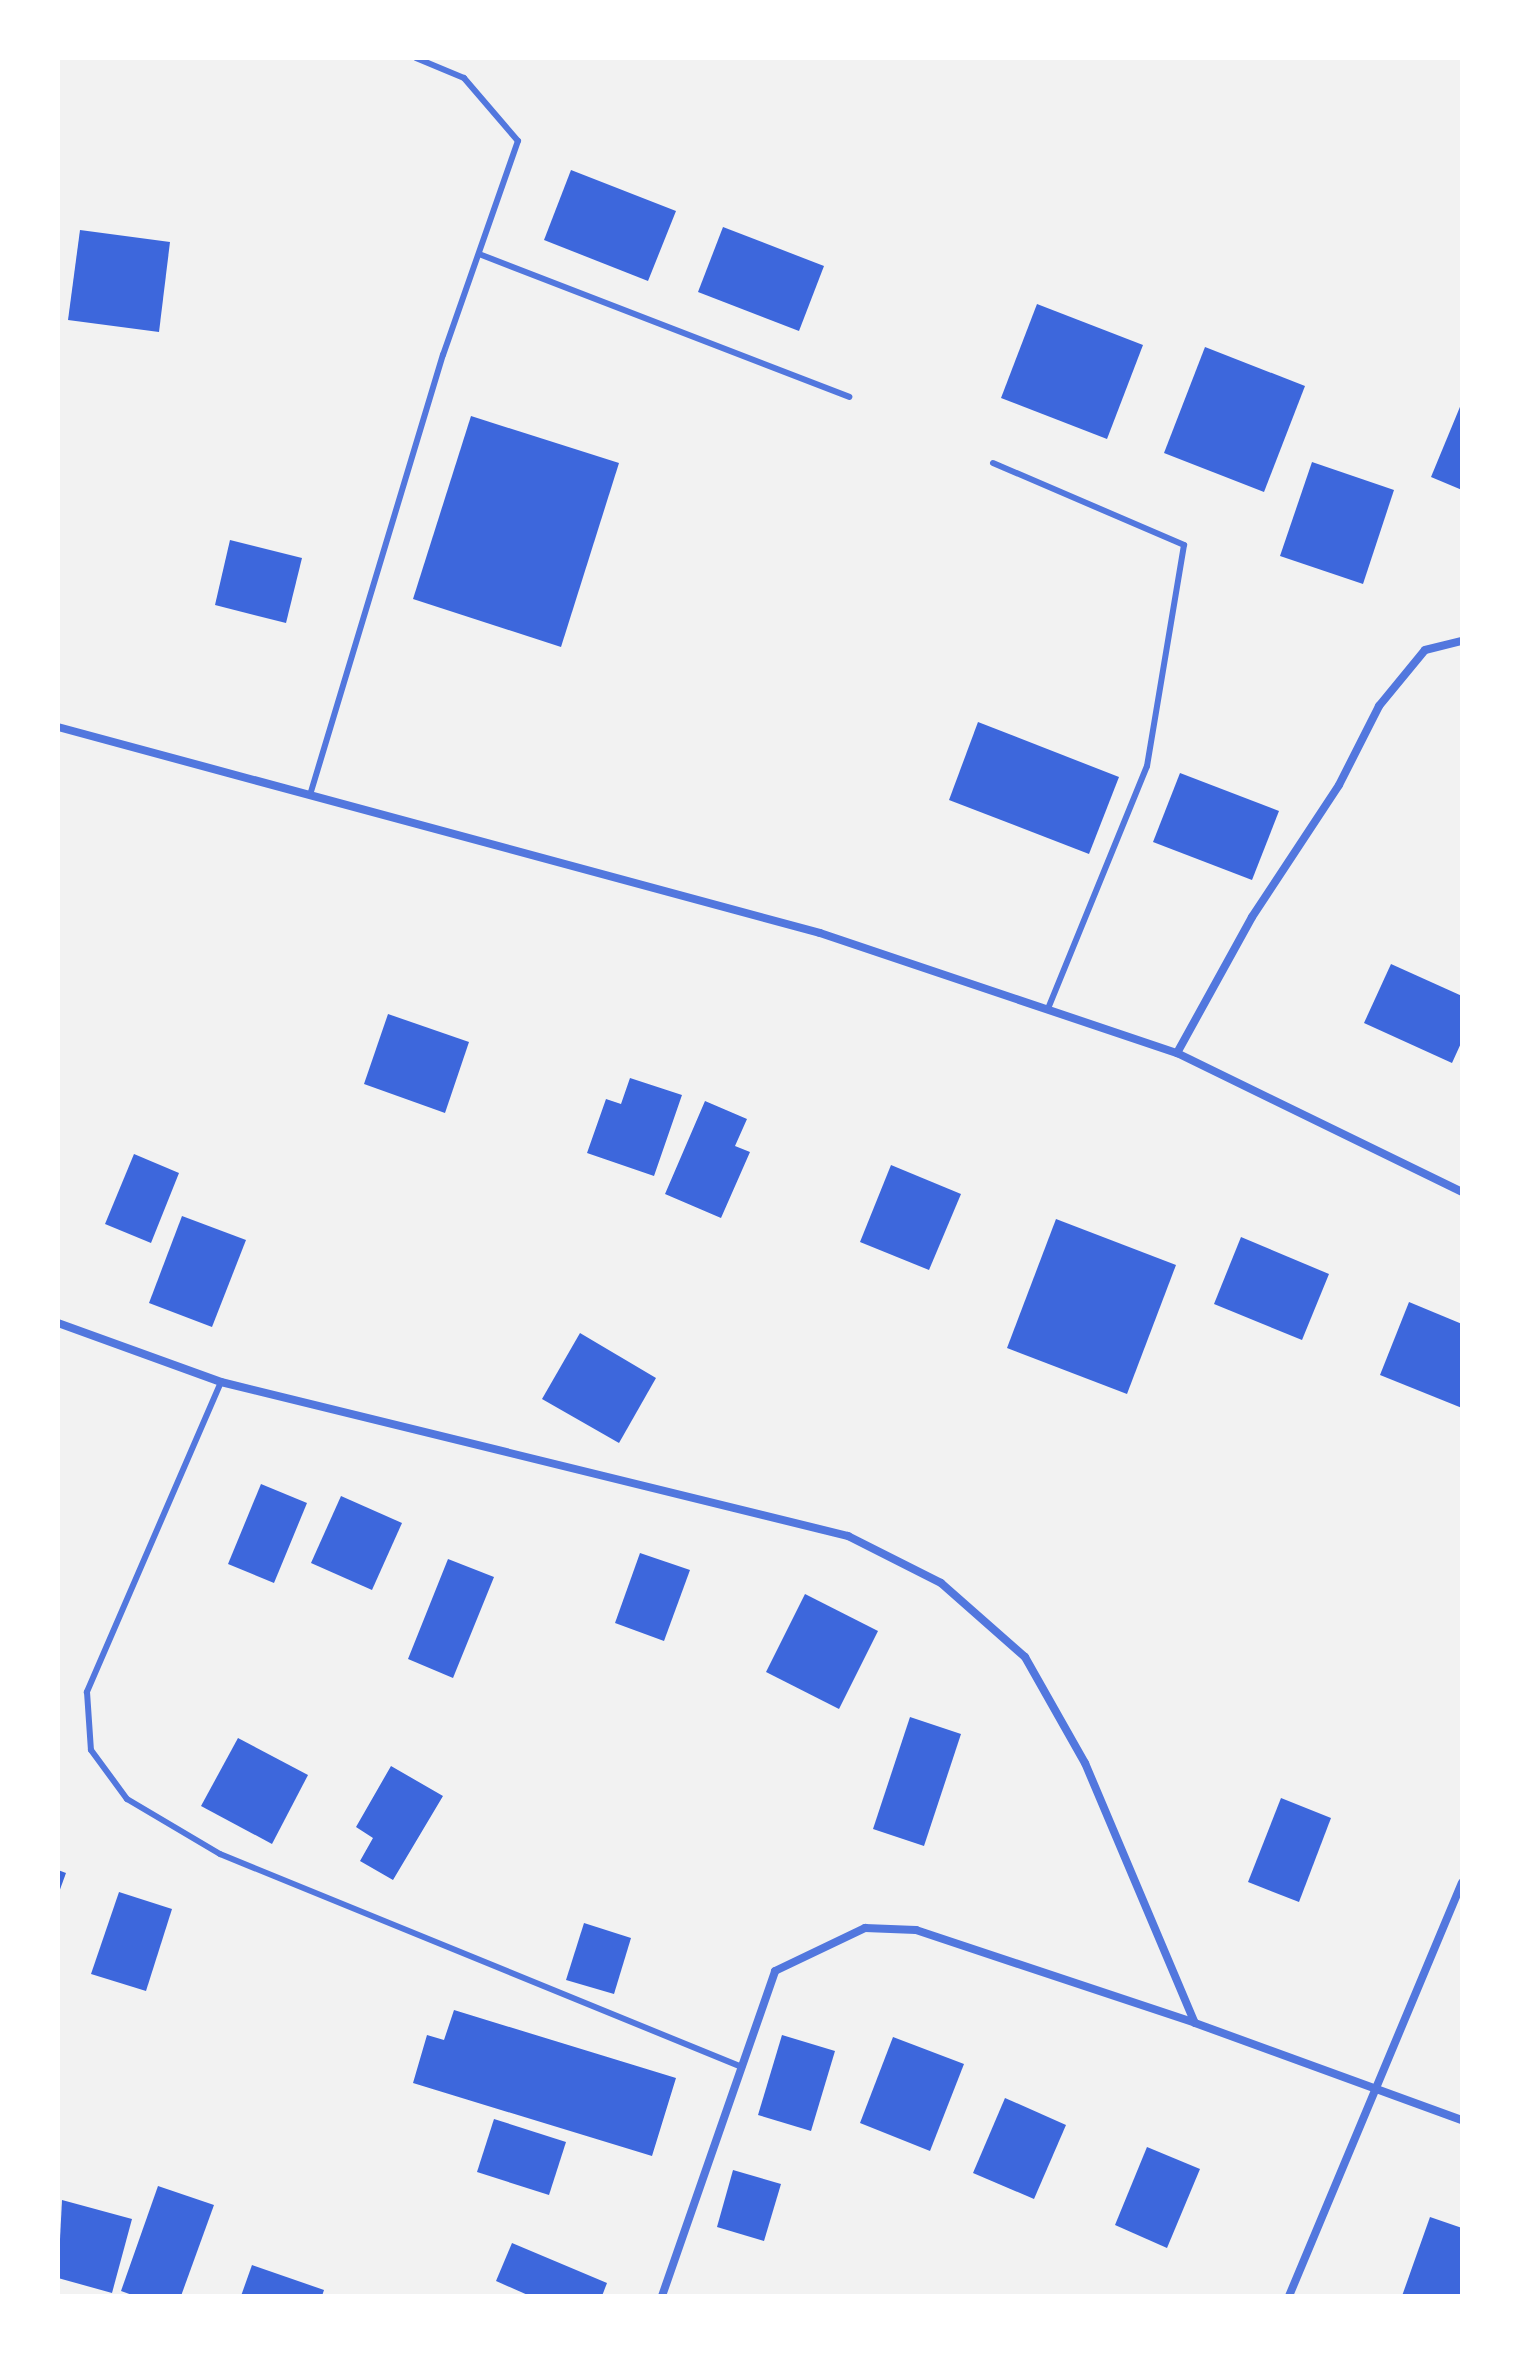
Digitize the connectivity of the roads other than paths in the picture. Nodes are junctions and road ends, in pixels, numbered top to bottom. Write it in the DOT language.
graph roads {
  1 [pos="416,58"];
  2 [pos="479,254"];
  3 [pos="849,397"];
  4 [pos="993,463"];
  5 [pos="1462,641"];
  6 [pos="58,727"];
  7 [pos="310,795"];
  8 [pos="1048,1009"];
  9 [pos="1177,1053"];
  10 [pos="1462,1192"];
  11 [pos="58,1323"];
  12 [pos="221,1382"];
  13 [pos="1462,1883"];
  14 [pos="1195,2023"];
  15 [pos="742,2067"];
  16 [pos="1375,2085"];
  17 [pos="1462,2120"];
  18 [pos="662,2296"];
  19 [pos="1289,2296"];
  1 -- 2 [label="lane"];
  2 -- 3 [label="lane"];
  2 -- 7 [label="lane"];
  4 -- 8 [label="lane"];
  5 -- 9 [label="street"];
  6 -- 7 [label="street"];
  7 -- 8 [label="street"];
  8 -- 9 [label="street"];
  9 -- 10 [label="street"];
  11 -- 12 [label="street"];
  12 -- 14 [label="street"];
  12 -- 15 [label="lane"];
  13 -- 16 [label="street"];
  14 -- 15 [label="street"];
  14 -- 16 [label="street"];
  15 -- 18 [label="street"];
  16 -- 17 [label="street"];
  16 -- 19 [label="street"];
}
